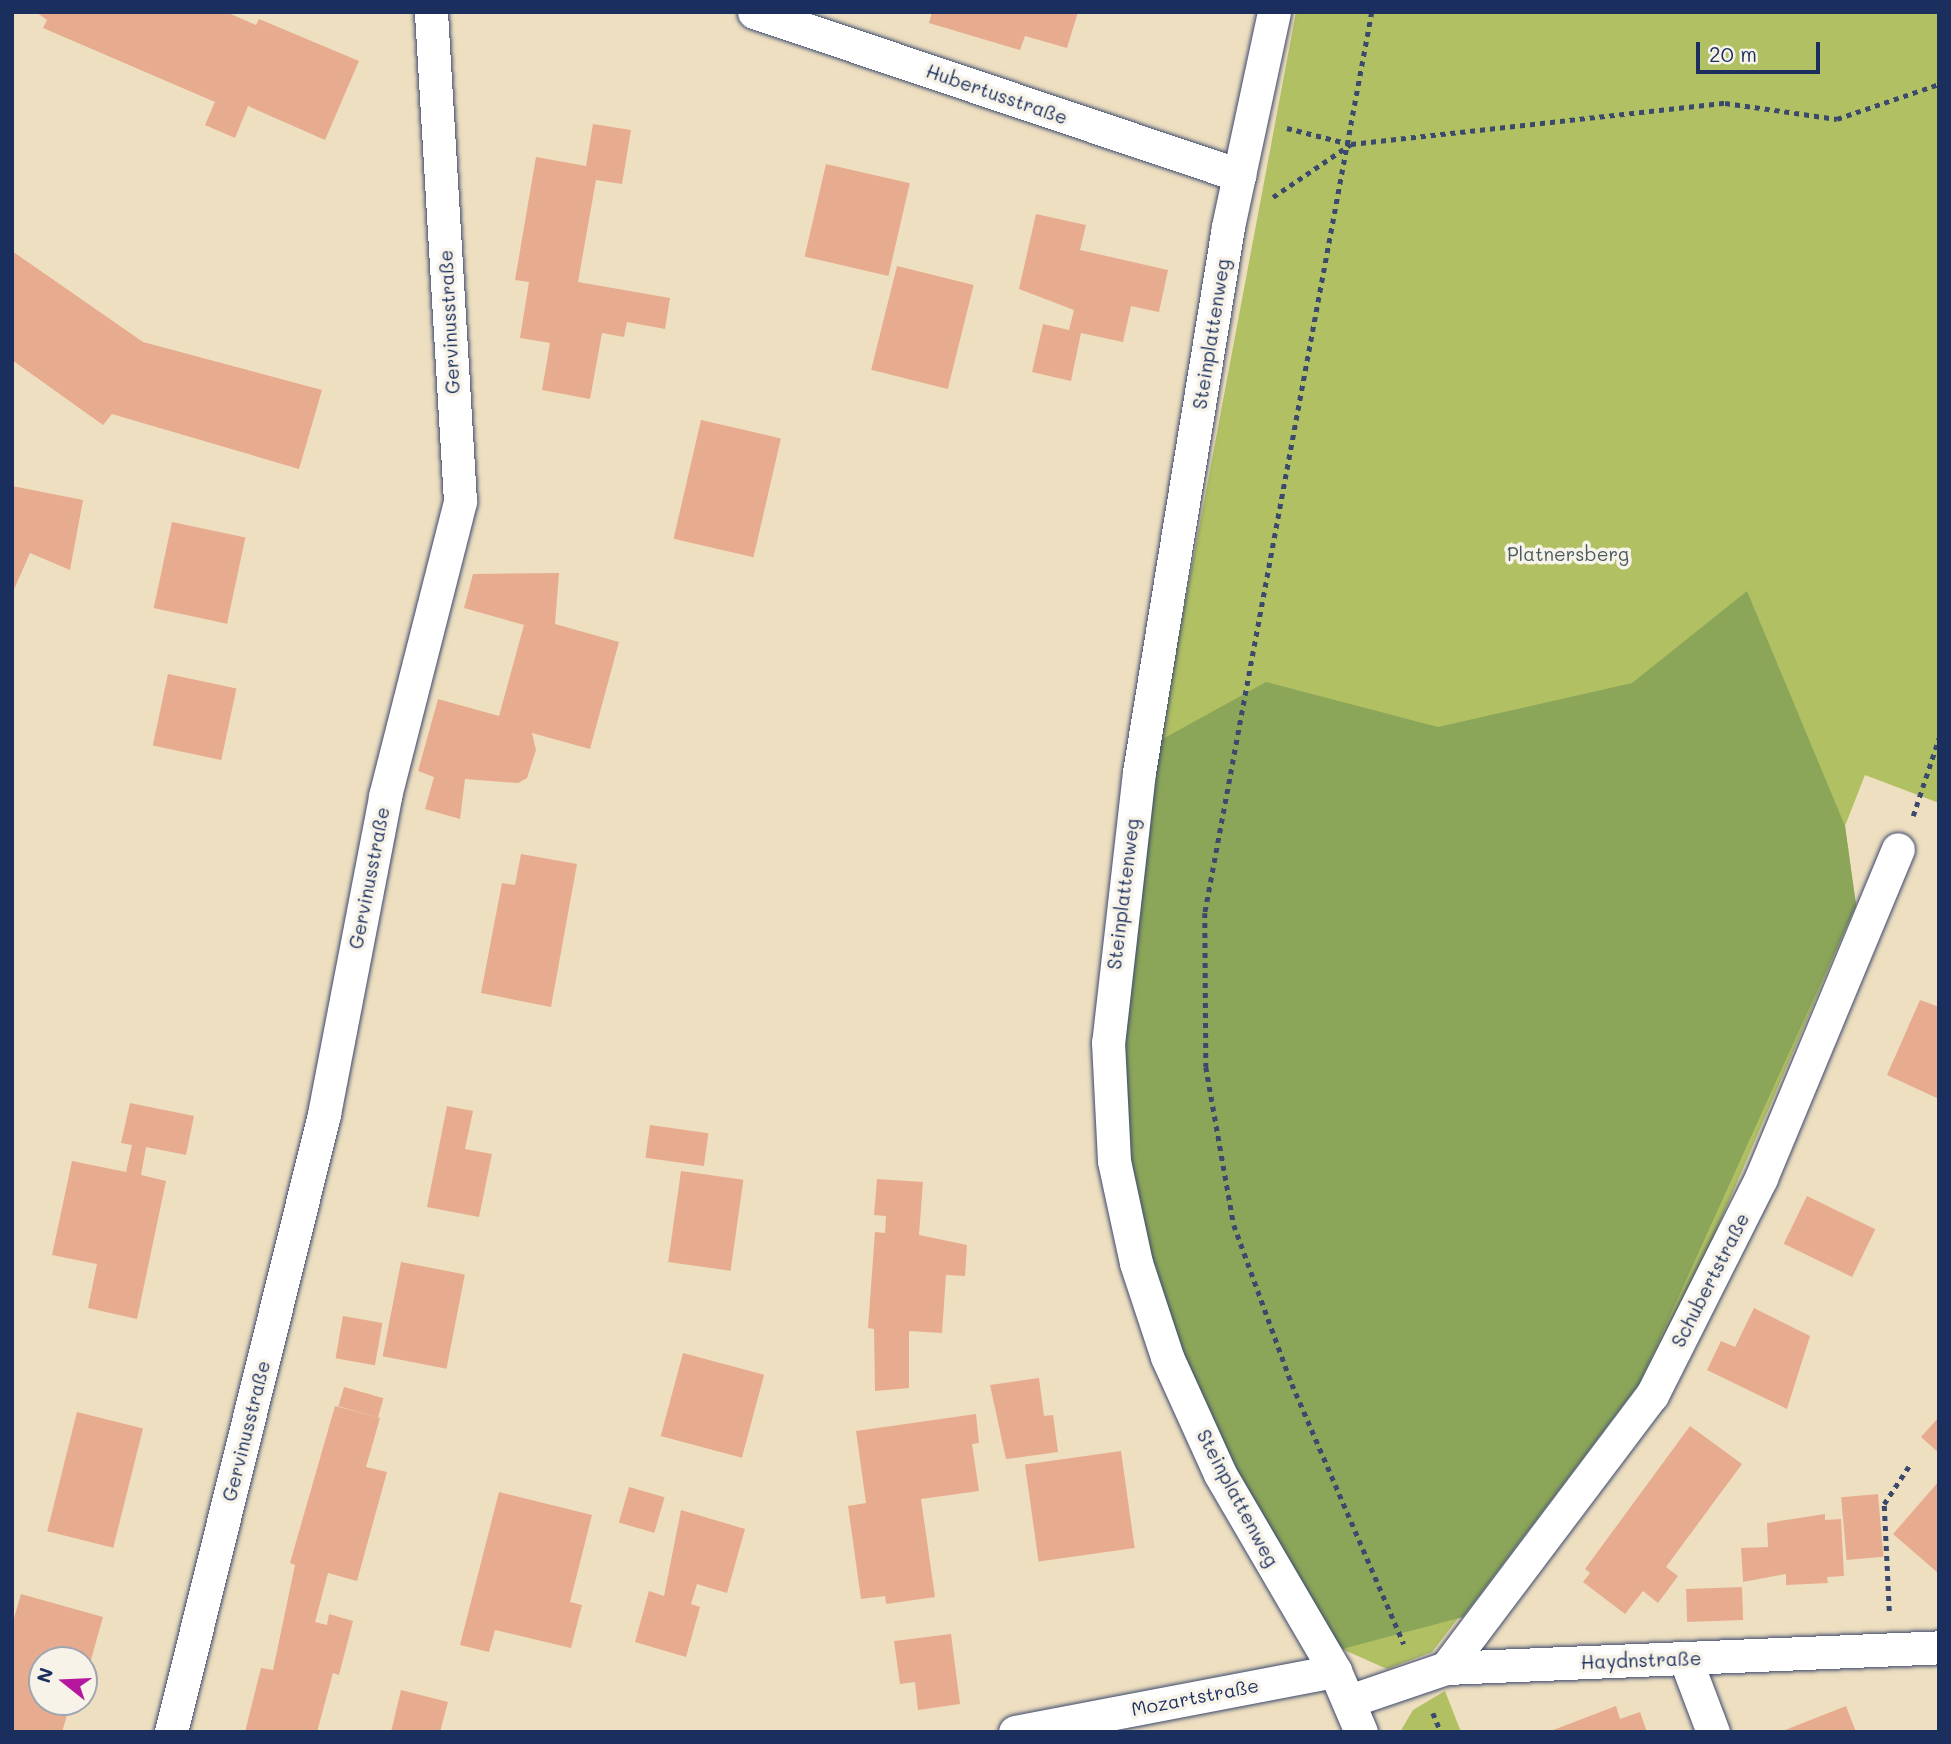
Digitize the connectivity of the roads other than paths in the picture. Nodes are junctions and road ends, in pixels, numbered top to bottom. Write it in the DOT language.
graph roads {
  1 [pos="431,12"];
  2 [pos="754,12"];
  3 [pos="1274,12"];
  4 [pos="1239,175"];
  5 [pos="1899,849"];
  6 [pos="1939,1647"];
  7 [pos="1685,1658"];
  8 [pos="1446,1668"];
  9 [pos="1335,1671"];
  10 [pos="1349,1701"];
  11 [pos="171,1732"];
  12 [pos="1015,1732"];
  13 [pos="1361,1732"];
  14 [pos="1713,1732"];
  1 -- 11 [label="street, Gervinusstraße"];
  2 -- 4 [label="street, Hubertusstraße"];
  3 -- 4 [label="street, Steinplattenweg"];
  4 -- 9 [label="street, Steinplattenweg"];
  5 -- 8 [label="street, Schubertstraße"];
  6 -- 7 [label="street, Haydnstraße"];
  7 -- 8 [label="street, Haydnstraße"];
  7 -- 14 [label="street"];
  8 -- 10 [label="street, Haydnstraße"];
  9 -- 10 [label="street, Steinplattenweg"];
  9 -- 12 [label="street, Mozartstraße"];
  10 -- 13 [label="street, Steinplattenweg"];
}
